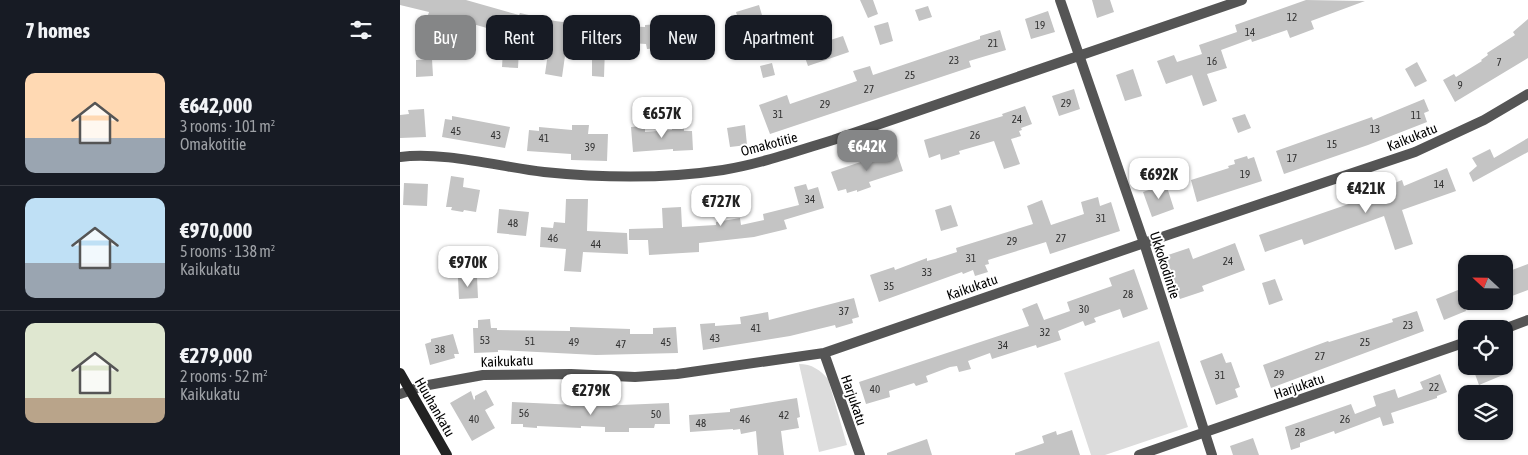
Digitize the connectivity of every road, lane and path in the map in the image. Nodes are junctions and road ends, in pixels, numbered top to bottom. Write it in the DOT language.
graph roads {
  1 [pos="1060,0"];
  2 [pos="1242,0"];
  3 [pos="1080,56"];
  4 [pos="1528,94"];
  5 [pos="400,157"];
  6 [pos="1144,243"];
  7 [pos="1528,320"];
  8 [pos="1513,326"];
  9 [pos="1458,345"];
  10 [pos="824,353"];
  11 [pos="400,373"];
  12 [pos="405,392"];
  13 [pos="1205,433"];
  14 [pos="446,455"];
  15 [pos="860,455"];
  16 [pos="1139,455"];
  17 [pos="1212,455"];
  1 -- 3 [label="street, Ukkokodintie"];
  2 -- 3 [label="street, Omakotitie"];
  3 -- 5 [label="street, Omakotitie"];
  3 -- 6 [label="street, Ukkokodintie"];
  4 -- 6 [label="street, Kaikukatu"];
  6 -- 10 [label="street, Kaikukatu"];
  6 -- 13 [label="street, Ukkokodintie"];
  7 -- 8 [label="street"];
  9 -- 13 [label="street, Harjukatu"];
  10 -- 12 [label="street, Kaikukatu"];
  10 -- 15 [label="street, Harjukatu"];
  11 -- 12 [label="street, Huuhankatu"];
  12 -- 14 [label="street, Huuhankatu"];
  13 -- 16 [label="street, Harjukatu"];
  13 -- 17 [label="street, Ukkokodintie"];
}
